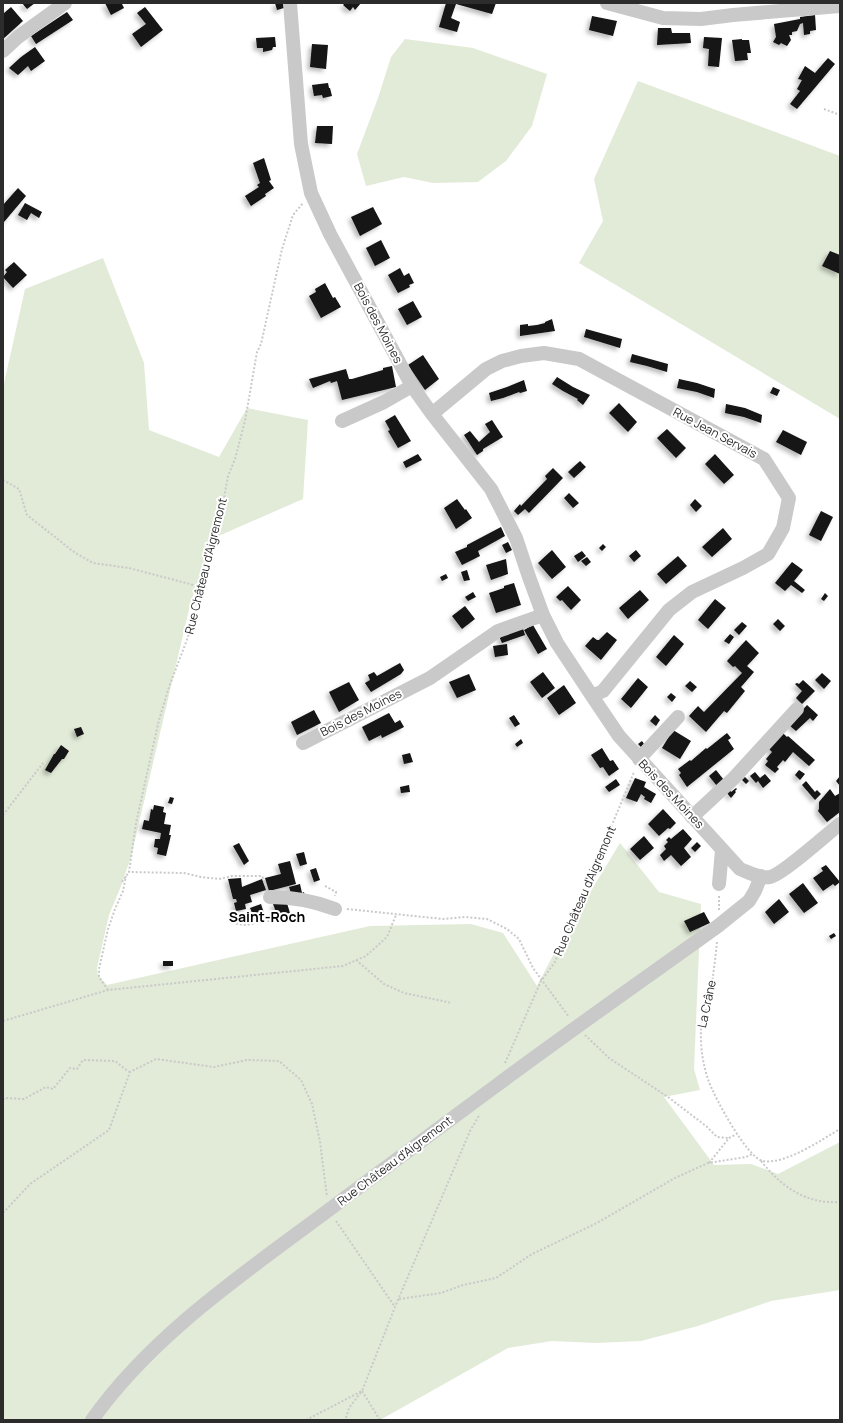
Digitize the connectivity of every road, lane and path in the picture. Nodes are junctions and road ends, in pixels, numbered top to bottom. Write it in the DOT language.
graph roads {
  1 [pos="64,3"];
  2 [pos="290,3"];
  3 [pos="607,3"];
  4 [pos="840,6"];
  5 [pos="3,51"];
  6 [pos="824,109"];
  7 [pos="840,115"];
  8 [pos="311,193"];
  9 [pos="412,386"];
  10 [pos="432,414"];
  11 [pos="342,421"];
  12 [pos="3,480"];
  13 [pos="202,587"];
  14 [pos="543,615"];
  15 [pos="592,696"];
  16 [pos="797,709"];
  17 [pos="678,717"];
  18 [pos="303,742"];
  19 [pos="639,759"];
  20 [pos="43,763"];
  21 [pos="3,815"];
  22 [pos="692,817"];
  23 [pos="840,824"];
  24 [pos="722,850"];
  25 [pos="128,872"];
  26 [pos="126,876"];
  27 [pos="761,876"];
  28 [pos="263,879"];
  29 [pos="122,882"];
  30 [pos="719,884"];
  31 [pos="270,897"];
  32 [pos="335,909"];
  33 [pos="313,913"];
  34 [pos="396,915"];
  35 [pos="232,917"];
  36 [pos="718,926"];
  37 [pos="356,960"];
  38 [pos="541,981"];
  39 [pos="108,990"];
  40 [pos="452,1003"];
  41 [pos="3,1021"];
  42 [pos="577,1028"];
  43 [pos="503,1066"];
  44 [pos="130,1072"];
  45 [pos="3,1100"];
  46 [pos="480,1114"];
  47 [pos="840,1129"];
  48 [pos="737,1134"];
  49 [pos="729,1138"];
  50 [pos="752,1154"];
  51 [pos="761,1161"];
  52 [pos="708,1163"];
  53 [pos="840,1202"];
  54 [pos="328,1211"];
  55 [pos="3,1213"];
  56 [pos="399,1299"];
  57 [pos="396,1307"];
  58 [pos="362,1391"];
  59 [pos="346,1418"];
  60 [pos="92,1420"];
  61 [pos="306,1420"];
  62 [pos="380,1420"];
  1 -- 5 [label="street"];
  2 -- 8 [label="street, Bois des Moines"];
  3 -- 4 [label="street"];
  6 -- 7 [label="path"];
  8 -- 9 [label="street, Bois des Moines"];
  8 -- 13 [label="path, Rue Château d'Aigremont"];
  9 -- 10 [label="street, Bois des Moines"];
  9 -- 11 [label="street"];
  10 -- 14 [label="street, Bois des Moines"];
  10 -- 15 [label="street, Rue Jean Servais"];
  12 -- 13 [label="path"];
  13 -- 25 [label="path, Rue Château d'Aigremont"];
  14 -- 15 [label="street, Bois des Moines"];
  14 -- 18 [label="street, Bois des Moines"];
  15 -- 19 [label="street, Bois des Moines"];
  16 -- 22 [label="street"];
  17 -- 19 [label="street"];
  19 -- 22 [label="street, Bois des Moines"];
  19 -- 38 [label="path, Rue Château d'Aigremont"];
  20 -- 21 [label="path"];
  22 -- 24 [label="street, Bois des Moines"];
  23 -- 27 [label="street"];
  24 -- 27 [label="street, Bois des Moines"];
  24 -- 30 [label="street"];
  25 -- 26 [label="path, Rue Château d'Aigremont"];
  25 -- 28 [label="path"];
  26 -- 29 [label="path"];
  26 -- 39 [label="path"];
  27 -- 36 [label="street"];
  30 -- 36 [label="path, La Crâne"];
  31 -- 32 [label="street"];
  32 -- 34 [label="path"];
  33 -- 35 [label="path"];
  34 -- 37 [label="path"];
  34 -- 38 [label="path"];
  36 -- 42 [label="street, Rue Château d'Aigremont"];
  36 -- 48 [label="path, La Crâne"];
  37 -- 39 [label="path"];
  37 -- 40 [label="path"];
  38 -- 42 [label="path"];
  38 -- 43 [label="path, Rue Château d'Aigremont"];
  39 -- 41 [label="path"];
  42 -- 49 [label="path"];
  42 -- 54 [label="street, Rue Château d'Aigremont"];
  44 -- 45 [label="path"];
  44 -- 54 [label="path"];
  44 -- 55 [label="path"];
  46 -- 56 [label="path"];
  47 -- 51 [label="path"];
  48 -- 49 [label="path"];
  48 -- 50 [label="path, La Crâne"];
  49 -- 52 [label="path"];
  50 -- 51 [label="path, La Crâne"];
  50 -- 52 [label="path"];
  51 -- 53 [label="path, La Crâne"];
  52 -- 56 [label="path"];
  54 -- 57 [label="path"];
  54 -- 60 [label="street, Rue Château d'Aigremont"];
  56 -- 57 [label="path"];
  57 -- 58 [label="path"];
  58 -- 59 [label="path"];
  58 -- 61 [label="path"];
  58 -- 62 [label="path"];
}
